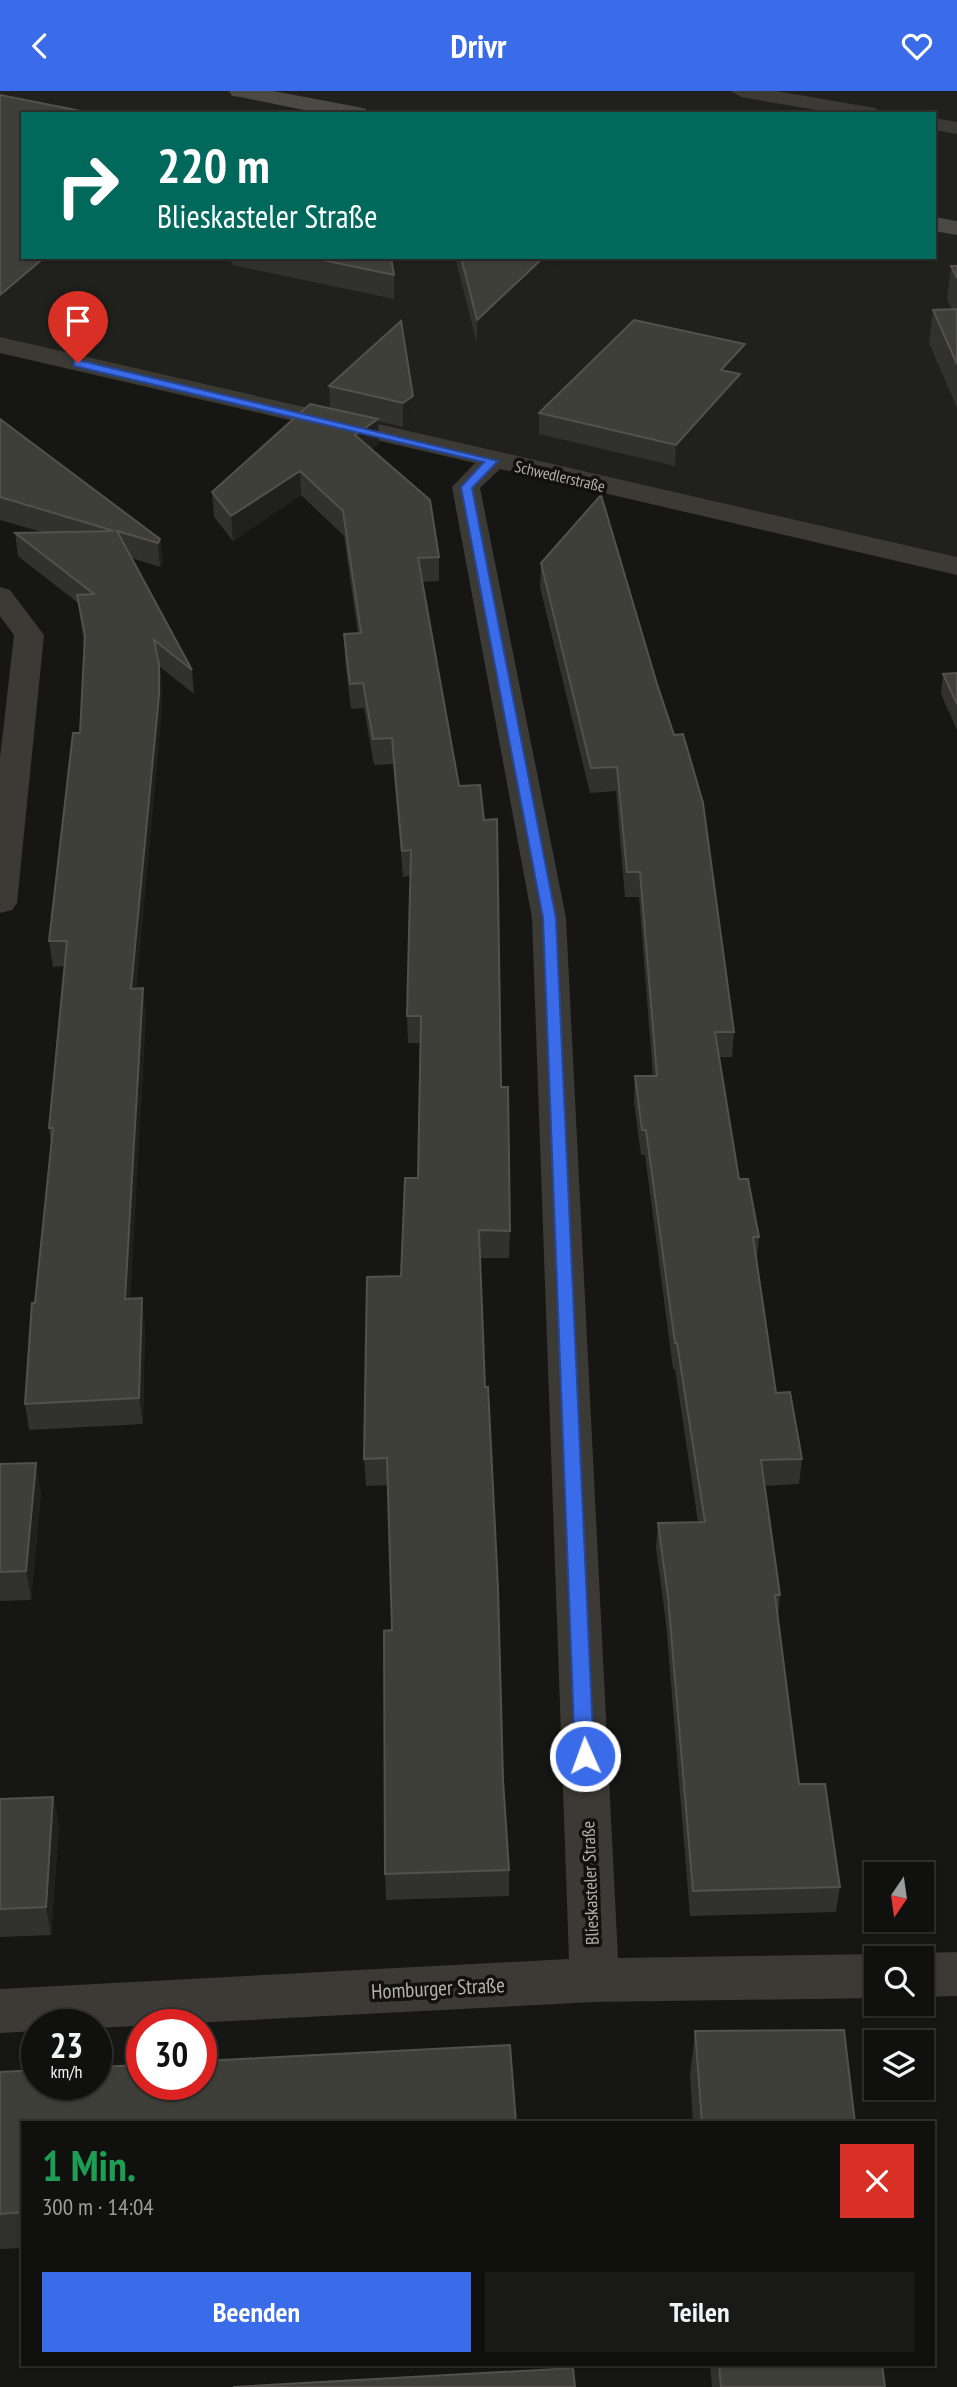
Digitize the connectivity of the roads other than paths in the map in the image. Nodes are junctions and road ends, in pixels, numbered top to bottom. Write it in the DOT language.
graph roads {
  1 [pos="240,91"];
  2 [pos="741,91"];
  3 [pos="274,94"];
  4 [pos="350,112"];
  5 [pos="863,112"];
  6 [pos="936,124"];
  7 [pos="957,128"];
  8 [pos="936,224"];
  9 [pos="957,228"];
  10 [pos="0,345"];
  11 [pos="492,461"];
  12 [pos="957,566"];
  13 [pos="0,596"];
  14 [pos="0,903"];
  15 [pos="957,1974"];
  16 [pos="934,1975"];
  17 [pos="864,1976"];
  18 [pos="594,1980"];
  19 [pos="0,2011"];
  1 -- 3 [label="street"];
  2 -- 5 [label="lane"];
  3 -- 4 [label="street"];
  6 -- 7 [label="lane"];
  8 -- 9 [label="street"];
  10 -- 11 [label="street, Schwedlerstraße"];
  11 -- 12 [label="street, Schwedlerstraße"];
  11 -- 18 [label="street, Blieskasteler Straße"];
  13 -- 14 [label="street"];
  15 -- 16 [label="street"];
  17 -- 18 [label="street, Homburger Straße"];
  18 -- 19 [label="street, Homburger Straße"];
}
